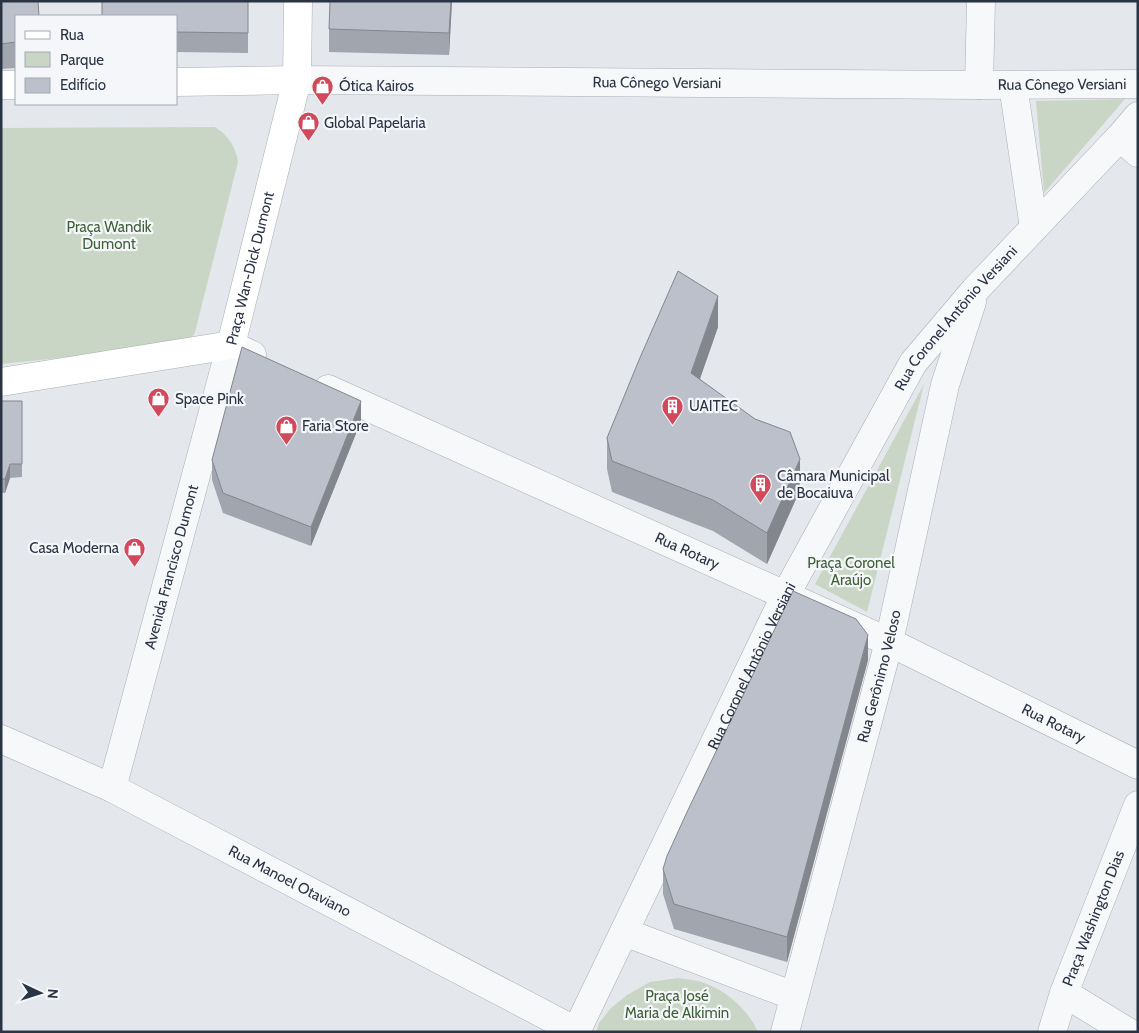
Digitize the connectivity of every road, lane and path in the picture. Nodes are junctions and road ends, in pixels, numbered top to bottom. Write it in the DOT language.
graph roads {
  1 [pos="298,1"];
  2 [pos="981,1"];
  3 [pos="297,80"];
  4 [pos="178,82"];
  5 [pos="1138,84"];
  6 [pos="1,85"];
  7 [pos="15,85"];
  8 [pos="979,85"];
  9 [pos="1013,85"];
  10 [pos="1138,116"];
  11 [pos="1129,145"];
  12 [pos="1034,228"];
  13 [pos="976,290"];
  14 [pos="231,346"];
  15 [pos="914,363"];
  16 [pos="276,366"];
  17 [pos="304,378"];
  18 [pos="1,382"];
  19 [pos="945,385"];
  20 [pos="786,594"];
  21 [pos="889,642"];
  22 [pos="1,739"];
  23 [pos="1138,766"];
  24 [pos="112,788"];
  25 [pos="1138,804"];
  26 [pos="624,932"];
  27 [pos="1064,993"];
  28 [pos="794,996"];
  29 [pos="576,1032"];
  30 [pos="785,1032"];
  31 [pos="1052,1032"];
  32 [pos="1128,1032"];
  1 -- 3 [label="street"];
  2 -- 8 [label="street"];
  3 -- 4 [label="street, Rua Cônego Versiani"];
  3 -- 8 [label="street, Rua Cônego Versiani"];
  3 -- 14 [label="street, Praça Wan-Dick Dumont"];
  5 -- 9 [label="street, Rua Cônego Versiani"];
  6 -- 7 [label="street"];
  8 -- 9 [label="street, Rua Cônego Versiani"];
  9 -- 12 [label="street"];
  10 -- 11 [label="street, Rua Coronel Antônio Versiani"];
  11 -- 12 [label="street, Rua Coronel Antônio Versiani"];
  12 -- 13 [label="street, Rua Coronel Antônio Versiani"];
  13 -- 15 [label="street, Rua Coronel Antônio Versiani"];
  13 -- 19 [label="street, Rua Gerônimo Veloso"];
  14 -- 16 [label="street"];
  14 -- 18 [label="street, Praça Wan-Dick Dumont"];
  14 -- 24 [label="street, Avenida Francisco Dumont"];
  15 -- 19 [label="street"];
  15 -- 20 [label="street, Rua Coronel Antônio Versiani"];
  17 -- 20 [label="street, Rua Rotary"];
  19 -- 21 [label="street, Rua Gerônimo Veloso"];
  20 -- 21 [label="street, Rua Rotary"];
  20 -- 26 [label="street, Rua Coronel Antônio Versiani"];
  21 -- 23 [label="street, Rua Rotary"];
  21 -- 28 [label="street, Rua Gerônimo Veloso"];
  22 -- 24 [label="street, Rua Manoel Otaviano"];
  24 -- 29 [label="street, Rua Manoel Otaviano"];
  25 -- 27 [label="street, Praça Washington Dias"];
  26 -- 28 [label="street"];
  26 -- 29 [label="street, Rua Coronel Antônio Versiani"];
  27 -- 31 [label="street, Praça Washington Dias"];
  27 -- 32 [label="street"];
  28 -- 30 [label="street, Rua Gerônimo Veloso"];
}
